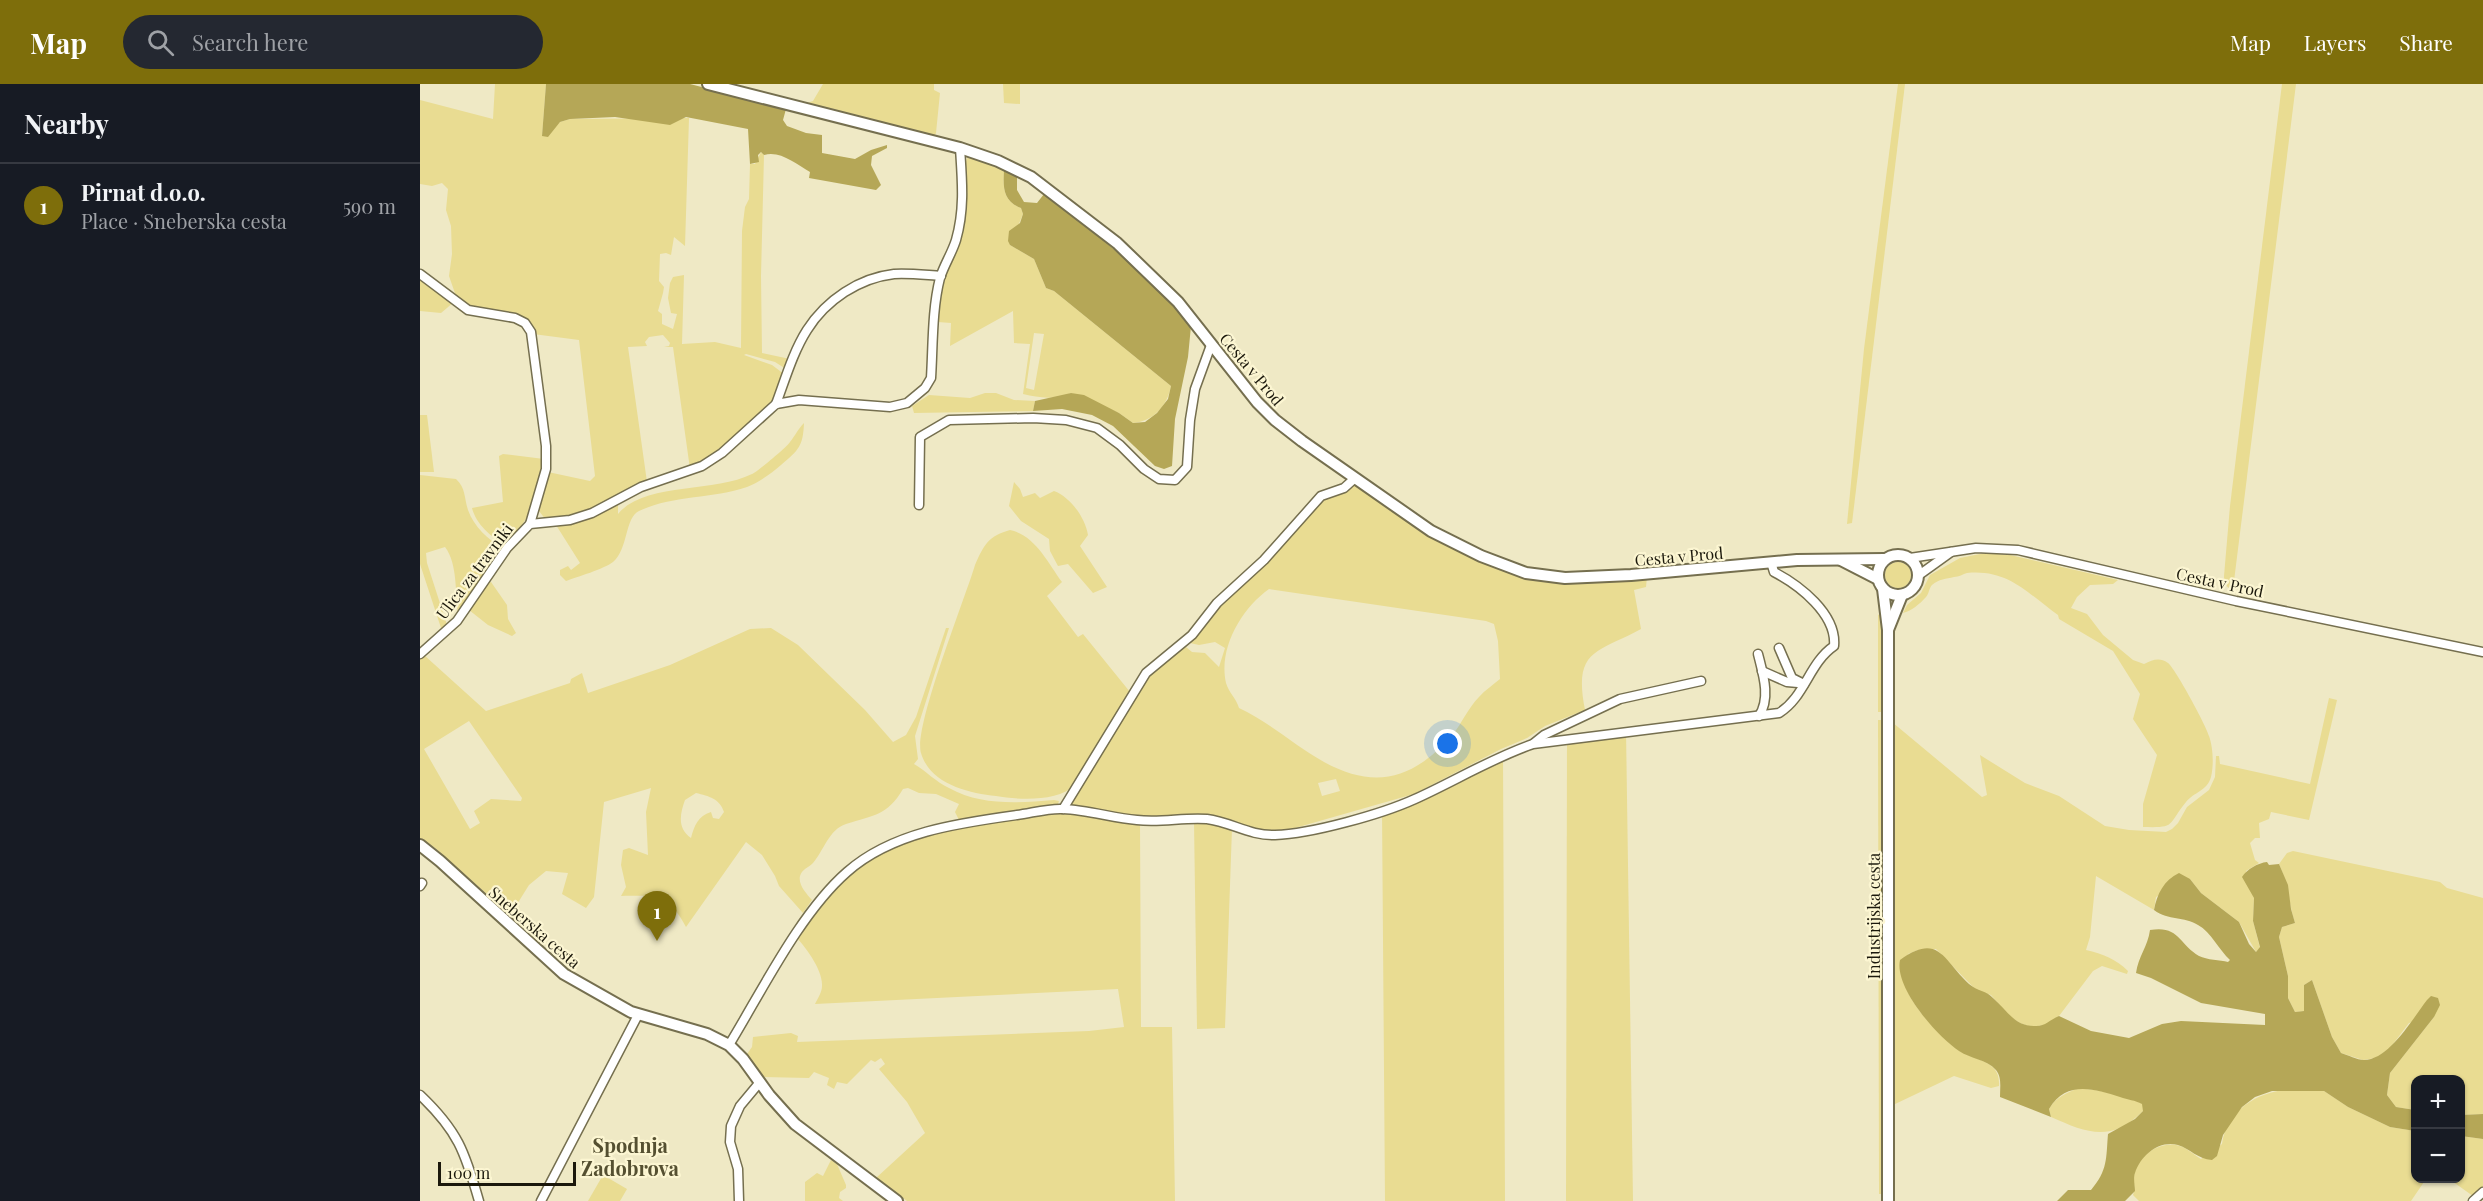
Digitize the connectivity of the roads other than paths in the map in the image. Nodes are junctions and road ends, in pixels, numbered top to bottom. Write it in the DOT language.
graph roads {
  1 [pos="708,84"];
  2 [pos="960,148"];
  3 [pos="420,274"];
  4 [pos="941,276"];
  5 [pos="1211,345"];
  6 [pos="776,404"];
  7 [pos="1354,478"];
  8 [pos="919,505"];
  9 [pos="530,524"];
  10 [pos="1951,552"];
  11 [pos="1910,558"];
  12 [pos="1884,559"];
  13 [pos="1841,560"];
  14 [pos="1771,562"];
  15 [pos="1918,575"];
  16 [pos="1881,584"];
  17 [pos="1902,595"];
  18 [pos="1888,630"];
  19 [pos="1779,648"];
  20 [pos="2483,652"];
  21 [pos="420,654"];
  22 [pos="1758,654"];
  23 [pos="1762,671"];
  24 [pos="1701,681"];
  25 [pos="1804,684"];
  26 [pos="1759,716"];
  27 [pos="1533,744"];
  28 [pos="1062,809"];
  29 [pos="420,845"];
  30 [pos="639,1015"];
  31 [pos="729,1045"];
  32 [pos="760,1082"];
  33 [pos="420,1095"];
  34 [pos="2483,1192"];
  35 [pos="479,1201"];
  36 [pos="541,1201"];
  37 [pos="739,1201"];
  38 [pos="897,1201"];
  39 [pos="1888,1201"];
  40 [pos="2473,1201"];
  1 -- 2 [label="street, Cesta v Prod"];
  2 -- 4 [label="street"];
  2 -- 5 [label="street, Cesta v Prod"];
  3 -- 9 [label="street"];
  4 -- 6 [label="street, Ulica za travniki"];
  4 -- 6 [label="street"];
  5 -- 7 [label="street, Cesta v Prod"];
  5 -- 8 [label="street"];
  6 -- 9 [label="street, Ulica za travniki"];
  7 -- 14 [label="street, Cesta v Prod"];
  7 -- 28 [label="street"];
  9 -- 21 [label="street, Ulica za travniki"];
  10 -- 11 [label="street, Cesta v Prod"];
  10 -- 15 [label="street"];
  10 -- 20 [label="street, Cesta v Prod"];
  11 -- 12 [label="street"];
  11 -- 15 [label="street"];
  12 -- 13 [label="street, Cesta v Prod"];
  12 -- 16 [label="street"];
  13 -- 14 [label="street, Cesta v Prod"];
  13 -- 16 [label="street, Cesta v Prod"];
  14 -- 25 [label="street"];
  15 -- 17 [label="street"];
  16 -- 17 [label="street"];
  16 -- 18 [label="street, Industrijska cesta"];
  17 -- 18 [label="street, Industrijska cesta"];
  18 -- 39 [label="street, Industrijska cesta"];
  19 -- 25 [label="street"];
  22 -- 23 [label="street"];
  23 -- 25 [label="street"];
  23 -- 26 [label="street"];
  24 -- 27 [label="street"];
  25 -- 26 [label="street"];
  26 -- 27 [label="street"];
  27 -- 28 [label="street"];
  28 -- 31 [label="street"];
  29 -- 30 [label="street, Sneberska cesta"];
  30 -- 31 [label="street, Sneberska cesta"];
  30 -- 36 [label="street"];
  31 -- 32 [label="street, Sneberska cesta"];
  32 -- 37 [label="street"];
  32 -- 38 [label="street, Sneberska cesta"];
  33 -- 35 [label="street"];
  34 -- 40 [label="street"];
}
